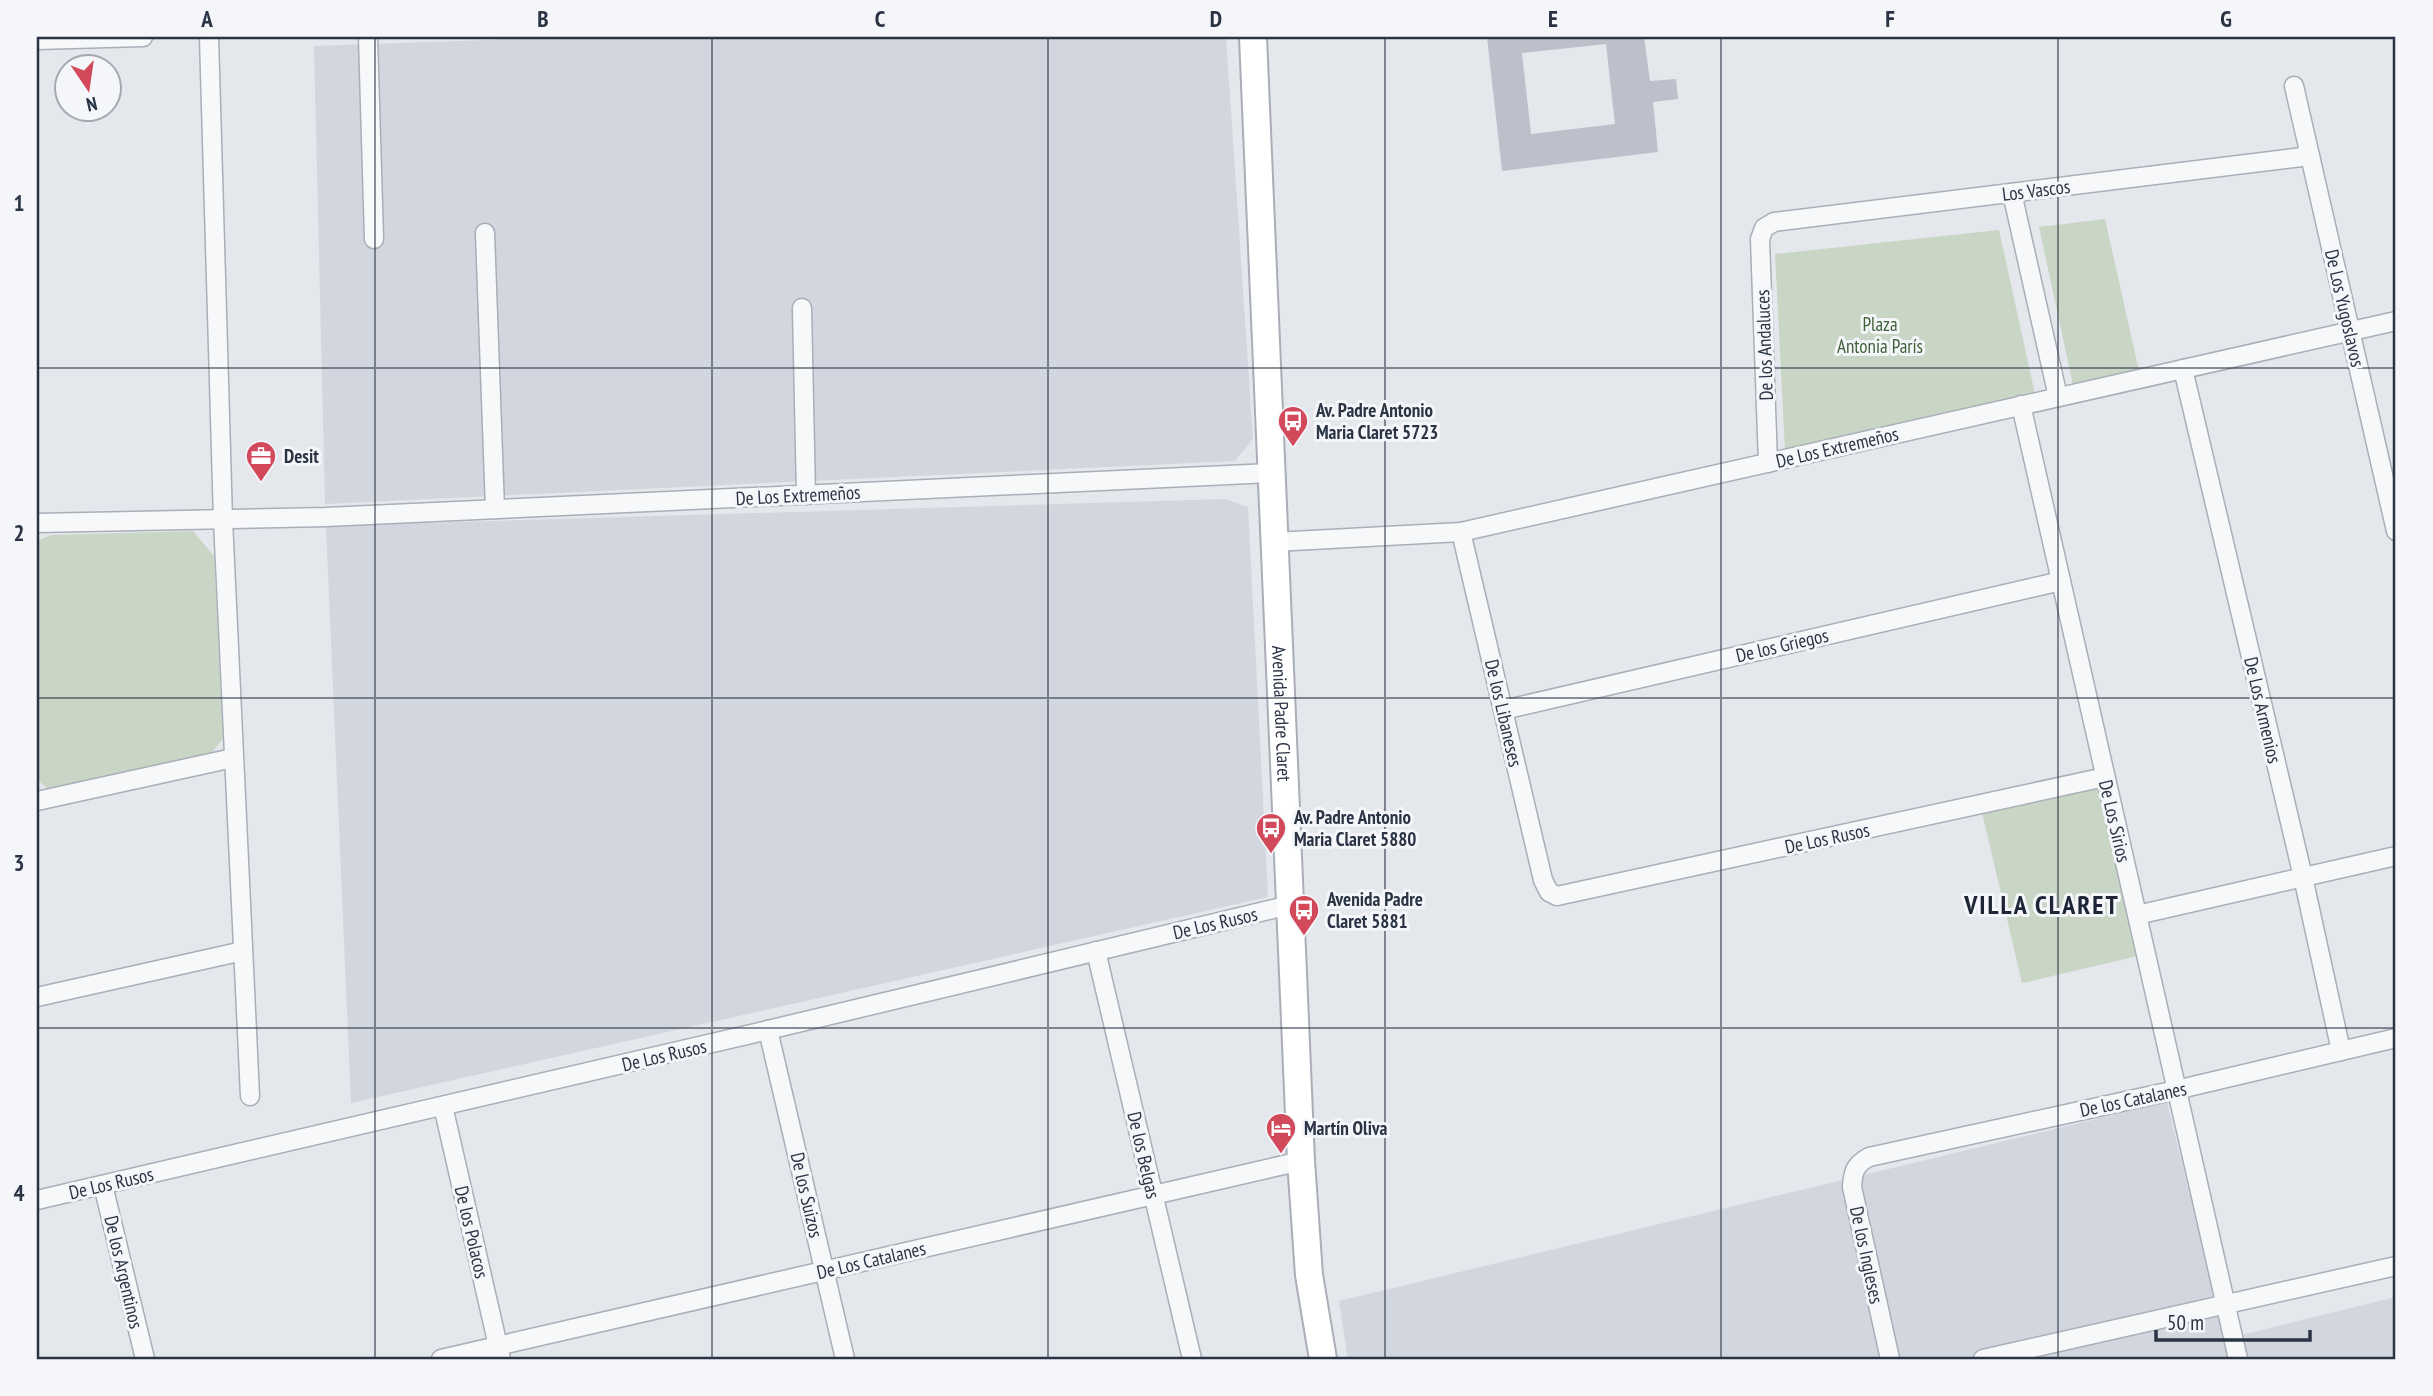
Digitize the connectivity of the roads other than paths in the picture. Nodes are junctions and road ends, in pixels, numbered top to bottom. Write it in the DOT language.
graph roads {
  1 [pos="143,37"];
  2 [pos="209,37"];
  3 [pos="368,37"];
  4 [pos="1253,37"];
  5 [pos="37,40"];
  6 [pos="2294,86"];
  7 [pos="2310,156"];
  8 [pos="2012,193"];
  9 [pos="1764,228"];
  10 [pos="485,233"];
  11 [pos="374,239"];
  12 [pos="802,308"];
  13 [pos="2396,321"];
  14 [pos="2350,332"];
  15 [pos="2183,369"];
  16 [pos="2058,397"];
  17 [pos="2021,405"];
  18 [pos="1768,463"];
  19 [pos="1271,473"];
  20 [pos="806,495"];
  21 [pos="495,509"];
  22 [pos="223,520"];
  23 [pos="37,523"];
  24 [pos="2396,531"];
  25 [pos="1461,532"];
  26 [pos="1274,542"];
  27 [pos="2060,581"];
  28 [pos="1503,709"];
  29 [pos="233,758"];
  30 [pos="2105,777"];
  31 [pos="37,801"];
  32 [pos="2396,856"];
  33 [pos="2303,877"];
  34 [pos="1549,892"];
  35 [pos="1290,905"];
  36 [pos="2137,915"];
  37 [pos="243,951"];
  38 [pos="1096,951"];
  39 [pos="37,997"];
  40 [pos="768,1030"];
  41 [pos="2396,1038"];
  42 [pos="2341,1051"];
  43 [pos="2176,1090"];
  44 [pos="250,1096"];
  45 [pos="443,1106"];
  46 [pos="1869,1157"];
  47 [pos="1301,1161"];
  48 [pos="103,1185"];
  49 [pos="1153,1195"];
  50 [pos="37,1200"];
  51 [pos="2396,1266"];
  52 [pos="824,1271"];
  53 [pos="2226,1306"];
  54 [pos="499,1353"];
  55 [pos="145,1359"];
  56 [pos="441,1359"];
  57 [pos="845,1359"];
  58 [pos="1192,1359"];
  59 [pos="1323,1359"];
  60 [pos="1890,1359"];
  61 [pos="1983,1359"];
  62 [pos="2238,1359"];
  1 -- 5 [label="street"];
  2 -- 22 [label="street"];
  3 -- 11 [label="street"];
  4 -- 19 [label="main road, Avenida Padre Claret"];
  6 -- 7 [label="street, De Los Yugoslavos"];
  7 -- 8 [label="street, Los Vascos"];
  7 -- 14 [label="street, De Los Yugoslavos"];
  8 -- 9 [label="street, Los Vascos"];
  8 -- 16 [label="street"];
  9 -- 18 [label="street, De los Andaluces"];
  10 -- 21 [label="street"];
  12 -- 20 [label="street"];
  13 -- 14 [label="street, De Los Extremeños"];
  14 -- 15 [label="street, De Los Extremeños"];
  14 -- 24 [label="street, De Los Yugoslavos"];
  15 -- 16 [label="street, De Los Extremeños"];
  15 -- 33 [label="street, De Los Armenios"];
  16 -- 17 [label="street, De Los Extremeños"];
  17 -- 18 [label="street, De Los Extremeños"];
  17 -- 27 [label="street, De Los Sirios"];
  18 -- 25 [label="street, De Los Extremeños"];
  19 -- 20 [label="street, De Los Extremeños"];
  19 -- 26 [label="main road, Avenida Padre Claret"];
  20 -- 21 [label="street, De Los Extremeños"];
  21 -- 22 [label="street, De Los Extremeños"];
  22 -- 23 [label="street, De Los Extremeños"];
  22 -- 29 [label="street"];
  25 -- 26 [label="street, De Los Extremeños"];
  25 -- 28 [label="street, De los Libaneses"];
  26 -- 35 [label="main road, Avenida Padre Claret"];
  27 -- 28 [label="street, De los Griegos"];
  27 -- 30 [label="street, De Los Sirios"];
  28 -- 34 [label="street, De los Libaneses"];
  29 -- 31 [label="street"];
  29 -- 37 [label="street"];
  30 -- 34 [label="street, De Los Rusos"];
  30 -- 36 [label="street, De Los Sirios"];
  32 -- 33 [label="street"];
  33 -- 36 [label="street"];
  33 -- 42 [label="street, De Los Armenios"];
  35 -- 38 [label="street, De Los Rusos"];
  35 -- 47 [label="main road, Avenida Padre Claret"];
  36 -- 43 [label="street, De Los Sirios"];
  37 -- 39 [label="street"];
  37 -- 44 [label="street"];
  38 -- 40 [label="street, De Los Rusos"];
  38 -- 49 [label="street, De los Belgas"];
  40 -- 45 [label="street, De Los Rusos"];
  40 -- 52 [label="street, De los Suizos"];
  41 -- 42 [label="street, De los Catalanes"];
  42 -- 43 [label="street, De los Catalanes"];
  43 -- 46 [label="street, De los Catalanes"];
  43 -- 53 [label="street, De Los Sirios"];
  45 -- 48 [label="street, De Los Rusos"];
  45 -- 54 [label="street, De los Polacos"];
  46 -- 60 [label="street, De los Ingleses"];
  47 -- 49 [label="street, De Los Catalanes"];
  47 -- 59 [label="main road, Avenida Padre Claret"];
  48 -- 50 [label="street, De Los Rusos"];
  48 -- 55 [label="street, De los Argentinos"];
  49 -- 52 [label="street, De Los Catalanes"];
  49 -- 58 [label="street, De los Belgas"];
  51 -- 53 [label="street"];
  52 -- 54 [label="street, De Los Catalanes"];
  52 -- 57 [label="street, De los Suizos"];
  53 -- 61 [label="street"];
  53 -- 62 [label="street, De Los Sirios"];
  54 -- 56 [label="street, De Los Catalanes"];
}
